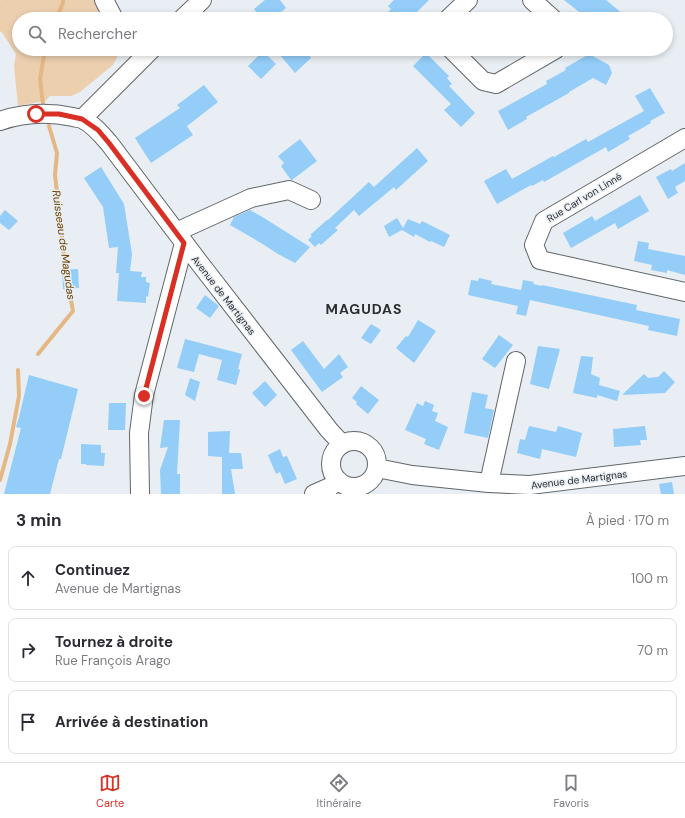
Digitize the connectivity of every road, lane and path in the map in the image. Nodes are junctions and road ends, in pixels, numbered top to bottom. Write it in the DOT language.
graph roads {
  1 [pos="104,0"];
  2 [pos="202,0"];
  3 [pos="468,0"];
  4 [pos="532,0"];
  5 [pos="110,12"];
  6 [pos="189,12"];
  7 [pos="455,12"];
  8 [pos="545,12"];
  9 [pos="134,56"];
  10 [pos="458,56"];
  11 [pos="544,56"];
  12 [pos="82,119"];
  13 [pos="0,121"];
  14 [pos="685,138"];
  15 [pos="311,200"];
  16 [pos="180,238"];
  17 [pos="685,292"];
  18 [pos="516,361"];
  19 [pos="342,444"];
  20 [pos="685,466"];
  21 [pos="377,468"];
  22 [pos="489,483"];
  23 [pos="329,489"];
  24 [pos="532,489"];
  25 [pos="140,494"];
  1 -- 5 [label="street"];
  2 -- 6 [label="street"];
  3 -- 7 [label="street"];
  4 -- 8 [label="street"];
  9 -- 12 [label="street"];
  10 -- 11 [label="street"];
  12 -- 13 [label="street, Avenue de Martignas"];
  12 -- 16 [label="street, Avenue de Martignas"];
  14 -- 17 [label="street, Rue Carl von Linné"];
  15 -- 16 [label="street"];
  16 -- 19 [label="street, Avenue de Martignas"];
  16 -- 25 [label="street"];
  18 -- 22 [label="street"];
  19 -- 21 [label="street"];
  19 -- 23 [label="street"];
  20 -- 24 [label="street, Avenue de Martignas"];
  21 -- 22 [label="street, Avenue de Martignas"];
  21 -- 23 [label="street"];
  22 -- 24 [label="street, Avenue de Martignas"];
}
